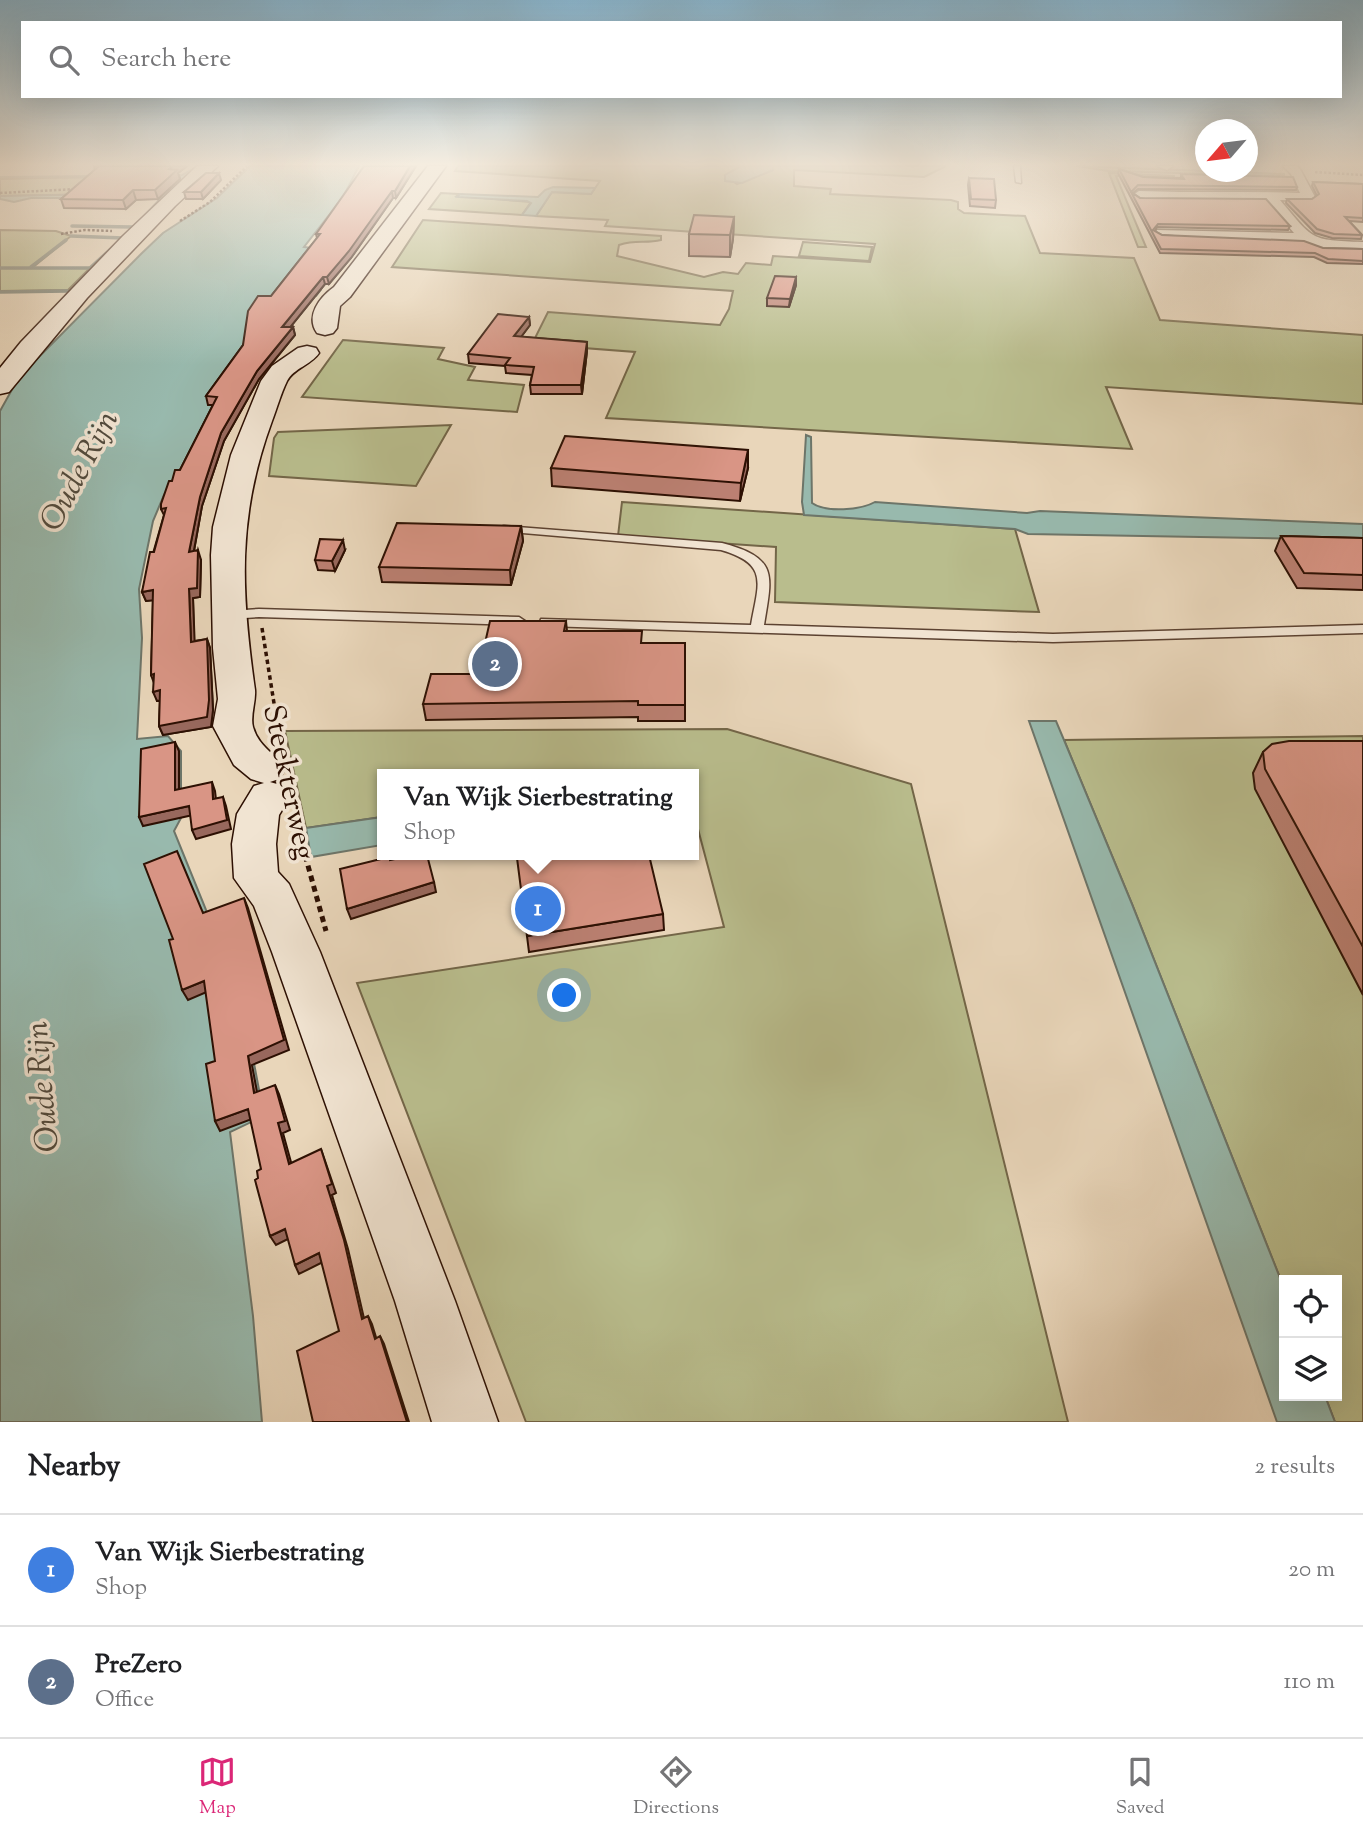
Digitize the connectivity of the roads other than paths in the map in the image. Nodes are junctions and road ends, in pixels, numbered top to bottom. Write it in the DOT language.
graph roads {
  1 [pos="138,232"];
  2 [pos="387,232"];
  3 [pos="1300,232"];
  4 [pos="1163,233"];
  5 [pos="1305,238"];
  6 [pos="1363,246"];
  7 [pos="0,386"];
  8 [pos="489,528"];
  9 [pos="245,614"];
  10 [pos="757,629"];
  11 [pos="1363,629"];
  12 [pos="465,1422"];
  1 -- 7 [label="main road"];
  2 -- 9 [label="main road, Steekterweg"];
  3 -- 5 [label="street"];
  4 -- 5 [label="street"];
  5 -- 6 [label="street"];
  8 -- 10 [label="lane"];
  9 -- 10 [label="lane"];
  9 -- 12 [label="main road, Steekterweg"];
  10 -- 11 [label="lane"];
}
